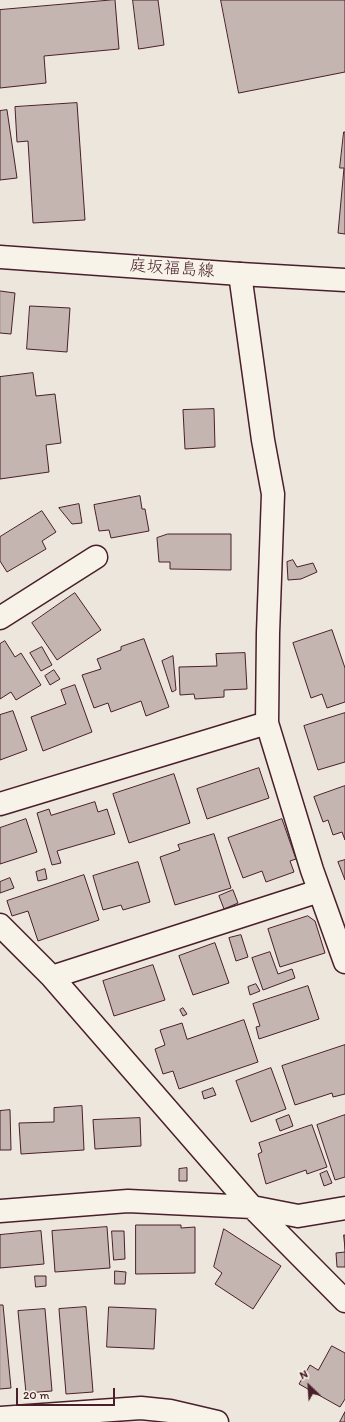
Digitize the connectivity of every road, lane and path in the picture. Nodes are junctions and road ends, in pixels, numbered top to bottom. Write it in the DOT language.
graph roads {
  1 [pos="0,257"];
  2 [pos="240,274"];
  3 [pos="345,280"];
  4 [pos="96,556"];
  5 [pos="0,618"];
  6 [pos="266,723"];
  7 [pos="0,804"];
  8 [pos="319,891"];
  9 [pos="0,925"];
  10 [pos="345,962"];
  11 [pos="52,977"];
  12 [pos="252,1207"];
  13 [pos="345,1208"];
  14 [pos="0,1211"];
  15 [pos="345,1301"];
  16 [pos="0,1418"];
  17 [pos="217,1422"];
  1 -- 2 [label="street, 庭坂福島線"];
  2 -- 3 [label="street, 庭坂福島線"];
  2 -- 6 [label="street"];
  4 -- 5 [label="street"];
  6 -- 7 [label="street"];
  6 -- 8 [label="street"];
  8 -- 10 [label="street"];
  8 -- 11 [label="street"];
  9 -- 11 [label="street"];
  11 -- 12 [label="street"];
  12 -- 13 [label="street"];
  12 -- 14 [label="street"];
  12 -- 15 [label="street"];
  16 -- 17 [label="street"];
}
